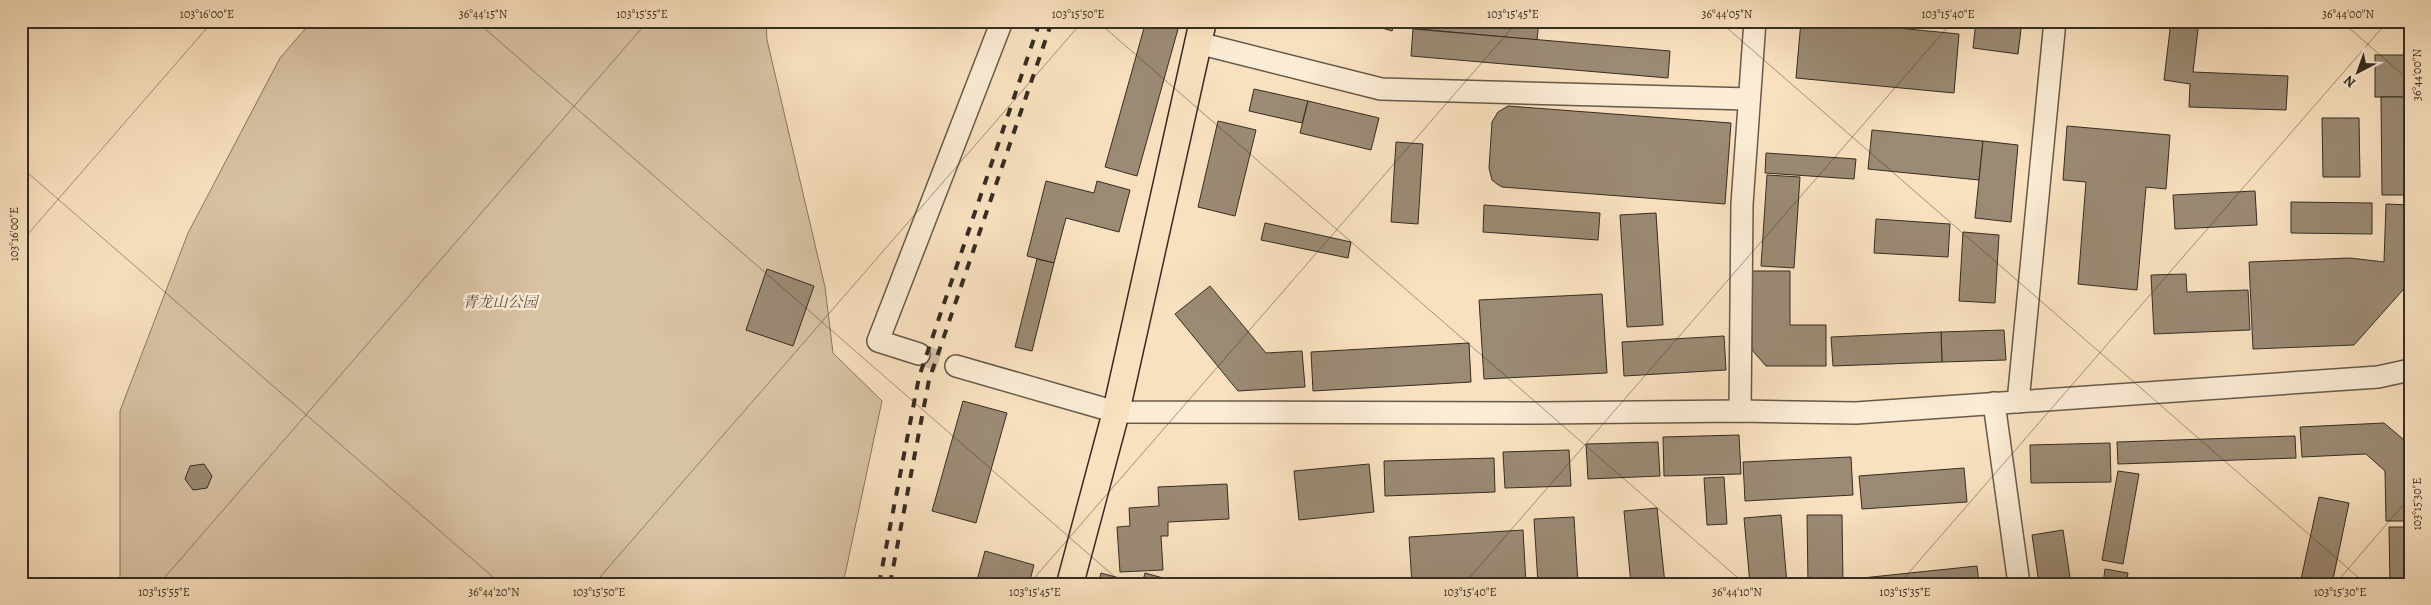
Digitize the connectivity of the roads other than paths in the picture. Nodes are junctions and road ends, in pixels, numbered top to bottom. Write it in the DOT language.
graph roads {
  1 [pos="1002,21"];
  2 [pos="1755,21"];
  3 [pos="2055,21"];
  4 [pos="1201,32"];
  5 [pos="1749,99"];
  6 [pos="919,354"];
  7 [pos="956,366"];
  8 [pos="2410,370"];
  9 [pos="2018,402"];
  10 [pos="1994,403"];
  11 [pos="1740,411"];
  12 [pos="1116,412"];
  13 [pos="1070,584"];
  14 [pos="2018,584"];
  1 -- 6 [label="street"];
  2 -- 5 [label="street"];
  3 -- 9 [label="street"];
  4 -- 5 [label="street"];
  4 -- 12 [label="main road"];
  5 -- 11 [label="street"];
  7 -- 12 [label="street"];
  8 -- 9 [label="street"];
  9 -- 10 [label="street"];
  10 -- 11 [label="street"];
  10 -- 14 [label="street"];
  11 -- 12 [label="street"];
  12 -- 13 [label="main road"];
}
